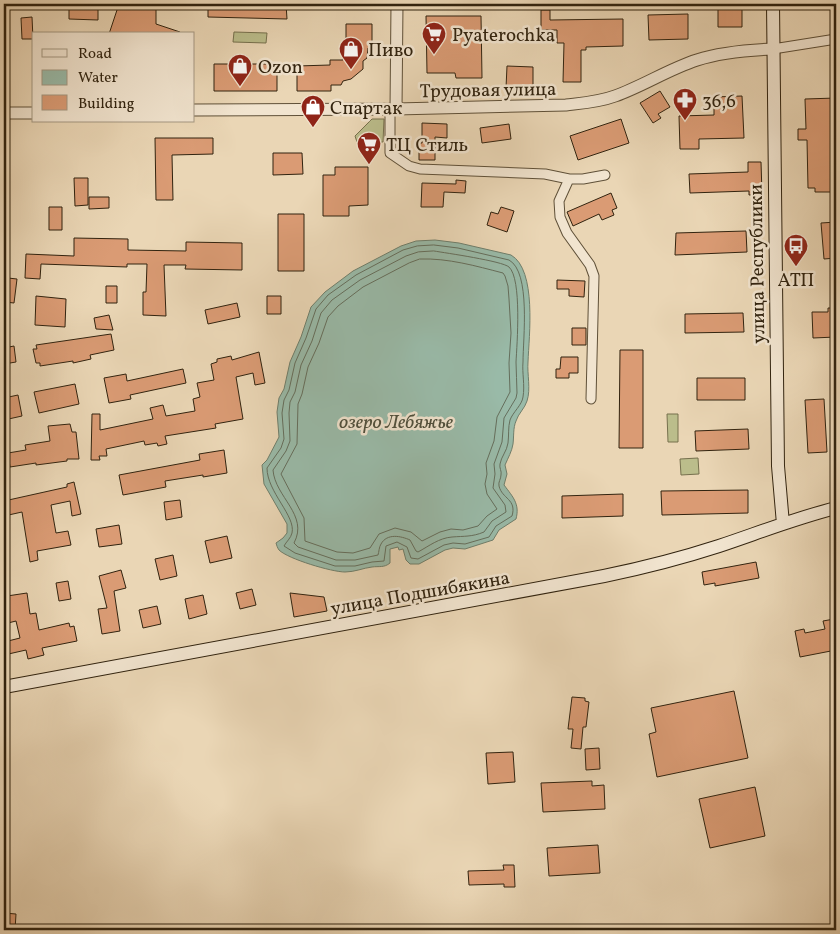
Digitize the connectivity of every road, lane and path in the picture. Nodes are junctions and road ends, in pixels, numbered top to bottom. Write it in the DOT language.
graph roads {
  1 [pos="397,4"];
  2 [pos="773,4"];
  3 [pos="836,39"];
  4 [pos="773,49"];
  5 [pos="393,109"];
  6 [pos="195,110"];
  7 [pos="4,113"];
  8 [pos="32,113"];
  9 [pos="605,175"];
  10 [pos="569,179"];
  11 [pos="592,399"];
  12 [pos="836,508"];
  13 [pos="783,524"];
  14 [pos="4,687"];
  1 -- 5 [label="street"];
  2 -- 4 [label="main road, улица Республики"];
  3 -- 4 [label="street"];
  4 -- 5 [label="street, Трудовая улица"];
  4 -- 13 [label="main road, улица Республики"];
  5 -- 6 [label="street, Трудовая улица"];
  5 -- 10 [label="street"];
  7 -- 8 [label="street"];
  9 -- 10 [label="street"];
  10 -- 11 [label="street"];
  12 -- 13 [label="main road, улица Подшибякина"];
  13 -- 14 [label="main road, улица Подшибякина"];
}
